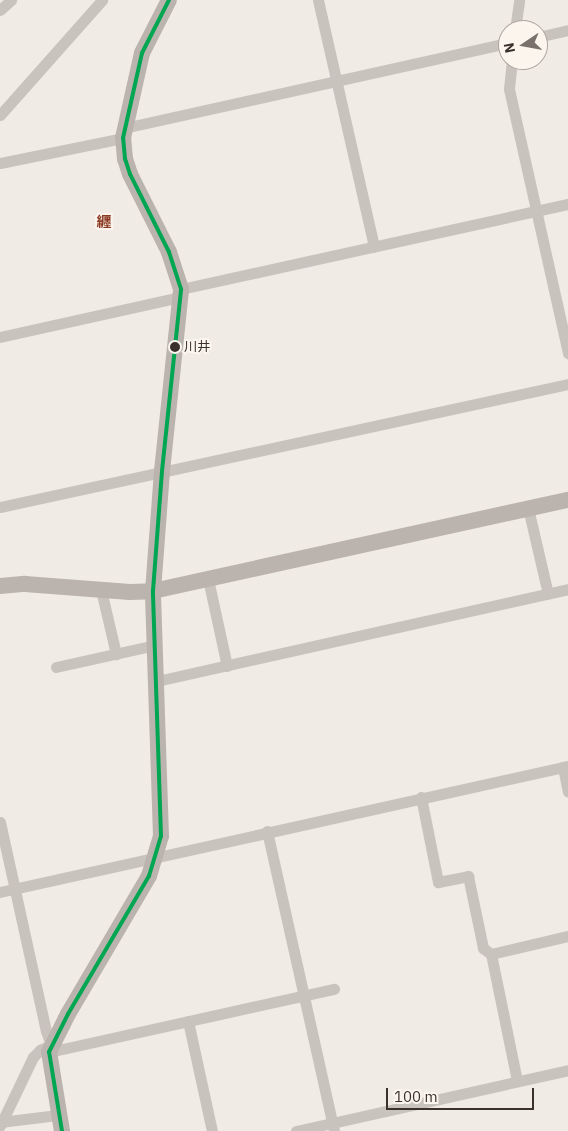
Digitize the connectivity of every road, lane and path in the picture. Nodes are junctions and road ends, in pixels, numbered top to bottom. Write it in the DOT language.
graph roads {
  1 [pos="12,0"];
  2 [pos="102,0"];
  3 [pos="169,0"];
  4 [pos="318,0"];
  5 [pos="519,0"];
  6 [pos="0,10"];
  7 [pos="516,20"];
  8 [pos="568,30"];
  9 [pos="548,35"];
  10 [pos="498,45"];
  11 [pos="511,70"];
  12 [pos="336,81"];
  13 [pos="0,115"];
  14 [pos="124,133"];
  15 [pos="0,163"];
  16 [pos="568,204"];
  17 [pos="536,211"];
  18 [pos="374,247"];
  19 [pos="181,293"];
  20 [pos="0,337"];
  21 [pos="568,352"];
  22 [pos="568,384"];
  23 [pos="162,471"];
  24 [pos="568,500"];
  25 [pos="0,507"];
  26 [pos="528,508"];
  27 [pos="208,579"];
  28 [pos="0,586"];
  29 [pos="568,589"];
  30 [pos="101,590"];
  31 [pos="152,590"];
  32 [pos="548,594"];
  33 [pos="155,645"];
  34 [pos="116,654"];
  35 [pos="228,666"];
  36 [pos="56,667"];
  37 [pos="157,682"];
  38 [pos="565,766"];
  39 [pos="568,792"];
  40 [pos="421,797"];
  41 [pos="0,822"];
  42 [pos="267,832"];
  43 [pos="156,856"];
  44 [pos="14,889"];
  45 [pos="0,892"];
  46 [pos="568,936"];
  47 [pos="491,954"];
  48 [pos="334,989"];
  49 [pos="304,995"];
  50 [pos="188,1021"];
  51 [pos="50,1048"];
  52 [pos="568,1070"];
  53 [pos="517,1081"];
  54 [pos="58,1115"];
  55 [pos="0,1123"];
  56 [pos="333,1127"];
  57 [pos="62,1131"];
  58 [pos="212,1131"];
  59 [pos="296,1131"];
  1 -- 6 [label="street"];
  2 -- 13 [label="street"];
  3 -- 14 [label="street"];
  4 -- 12 [label="street"];
  5 -- 7 [label="street"];
  8 -- 9 [label="street"];
  10 -- 12 [label="street"];
  11 -- 17 [label="street"];
  12 -- 14 [label="street"];
  12 -- 18 [label="street"];
  14 -- 15 [label="street"];
  14 -- 19 [label="street"];
  16 -- 17 [label="street"];
  17 -- 18 [label="street"];
  17 -- 21 [label="street"];
  18 -- 19 [label="street"];
  19 -- 20 [label="street"];
  19 -- 23 [label="street"];
  22 -- 23 [label="street"];
  23 -- 25 [label="street"];
  23 -- 31 [label="street"];
  24 -- 26 [label="street"];
  26 -- 27 [label="street"];
  26 -- 32 [label="street"];
  27 -- 31 [label="street"];
  27 -- 35 [label="street"];
  28 -- 30 [label="street"];
  29 -- 32 [label="street"];
  30 -- 31 [label="street"];
  30 -- 34 [label="street"];
  31 -- 33 [label="street"];
  32 -- 35 [label="street"];
  33 -- 34 [label="street"];
  33 -- 37 [label="street"];
  34 -- 36 [label="street"];
  35 -- 37 [label="street"];
  37 -- 43 [label="street"];
  38 -- 39 [label="street"];
  38 -- 40 [label="street"];
  40 -- 42 [label="street"];
  40 -- 47 [label="street"];
  41 -- 44 [label="street"];
  42 -- 43 [label="street"];
  42 -- 49 [label="street"];
  43 -- 44 [label="street"];
  43 -- 51 [label="street"];
  44 -- 45 [label="street"];
  44 -- 51 [label="street"];
  46 -- 47 [label="street"];
  47 -- 53 [label="street"];
  48 -- 49 [label="street"];
  49 -- 50 [label="street"];
  49 -- 56 [label="street"];
  50 -- 51 [label="street"];
  50 -- 58 [label="street"];
  51 -- 54 [label="street"];
  51 -- 55 [label="street"];
  52 -- 53 [label="street"];
  53 -- 56 [label="street"];
  54 -- 55 [label="street"];
  54 -- 57 [label="street"];
  56 -- 59 [label="street"];
}
